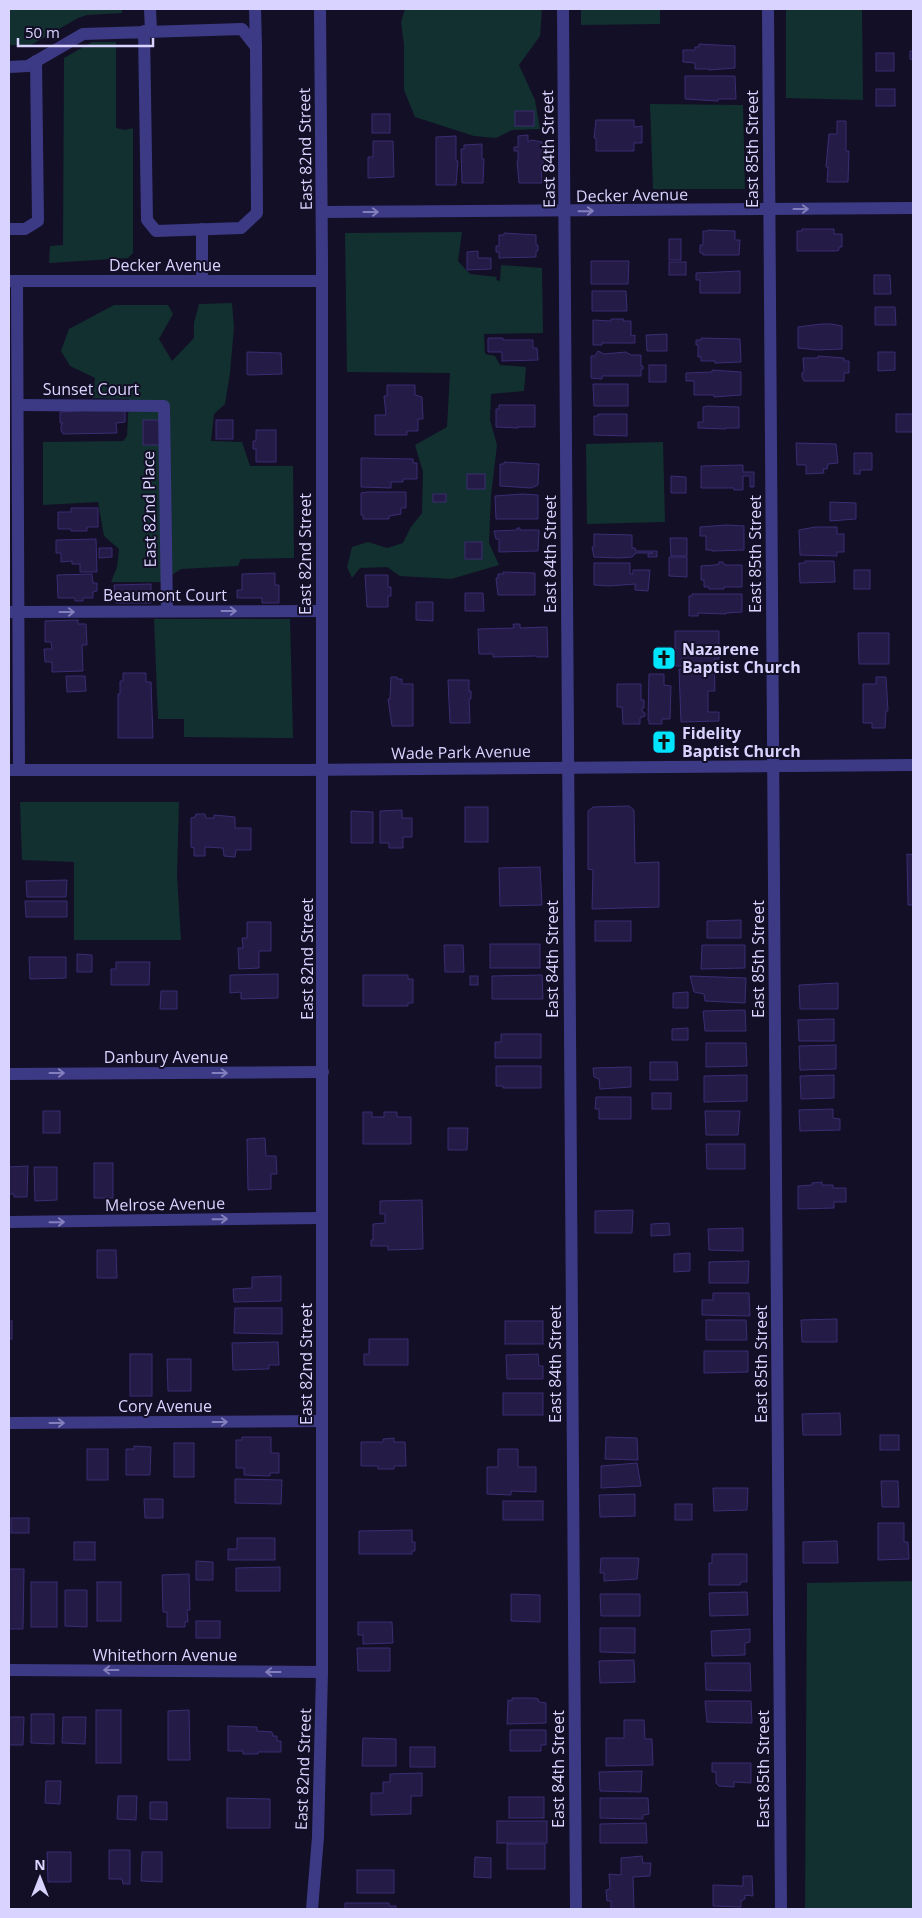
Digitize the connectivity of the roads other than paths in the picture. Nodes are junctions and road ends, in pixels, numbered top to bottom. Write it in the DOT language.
graph roads {
  1 [pos="150,9"];
  2 [pos="255,9"];
  3 [pos="320,9"];
  4 [pos="563,9"];
  5 [pos="768,9"];
  6 [pos="147,31"];
  7 [pos="256,48"];
  8 [pos="36,61"];
  9 [pos="9,67"];
  10 [pos="913,208"];
  11 [pos="768,209"];
  12 [pos="322,212"];
  13 [pos="565,212"];
  14 [pos="9,229"];
  15 [pos="202,229"];
  16 [pos="13,281"];
  17 [pos="202,281"];
  18 [pos="322,281"];
  19 [pos="18,405"];
  20 [pos="164,406"];
  21 [pos="167,611"];
  22 [pos="321,611"];
  23 [pos="13,612"];
  24 [pos="913,765"];
  25 [pos="567,767"];
  26 [pos="772,767"];
  27 [pos="14,770"];
  28 [pos="322,770"];
  29 [pos="323,1072"];
  30 [pos="9,1074"];
  31 [pos="322,1218"];
  32 [pos="9,1222"];
  33 [pos="322,1421"];
  34 [pos="9,1423"];
  35 [pos="9,1670"];
  36 [pos="322,1672"];
  37 [pos="312,1909"];
  38 [pos="576,1909"];
  39 [pos="781,1909"];
  1 -- 6 [label="street"];
  2 -- 7 [label="street"];
  3 -- 12 [label="street, East 82nd Street"];
  4 -- 13 [label="street, East 84th Street"];
  5 -- 11 [label="street, East 85th Street"];
  6 -- 7 [label="street"];
  6 -- 8 [label="street"];
  6 -- 15 [label="street"];
  7 -- 15 [label="street"];
  8 -- 9 [label="street"];
  8 -- 14 [label="street"];
  11 -- 10 [label="street, Decker Avenue, one-way"];
  13 -- 11 [label="street, Decker Avenue, one-way"];
  11 -- 26 [label="street, East 85th Street"];
  12 -- 13 [label="street, Decker Avenue, one-way"];
  12 -- 18 [label="street, East 82nd Street"];
  13 -- 25 [label="street, East 84th Street"];
  15 -- 17 [label="street"];
  16 -- 17 [label="street, Decker Avenue"];
  16 -- 19 [label="street"];
  17 -- 18 [label="street, Decker Avenue"];
  18 -- 22 [label="street, East 82nd Street"];
  19 -- 20 [label="street, Sunset Court"];
  19 -- 23 [label="street"];
  20 -- 21 [label="street, East 82nd Place"];
  21 -- 22 [label="street, Beaumont Court, one-way"];
  23 -- 21 [label="street, Beaumont Court, one-way"];
  22 -- 28 [label="street, East 82nd Street"];
  23 -- 27 [label="street"];
  24 -- 26 [label="street, Wade Park Avenue"];
  25 -- 26 [label="street, Wade Park Avenue"];
  25 -- 28 [label="street, Wade Park Avenue"];
  25 -- 38 [label="street, East 84th Street"];
  26 -- 39 [label="street, East 85th Street"];
  27 -- 28 [label="street, Wade Park Avenue"];
  28 -- 29 [label="street, East 82nd Street"];
  30 -- 29 [label="street, Danbury Avenue, one-way"];
  29 -- 31 [label="street, East 82nd Street"];
  32 -- 31 [label="street, Melrose Avenue, one-way"];
  31 -- 33 [label="street, East 82nd Street"];
  34 -- 33 [label="street, Cory Avenue, one-way"];
  33 -- 36 [label="street, East 82nd Street"];
  36 -- 35 [label="street, Whitethorn Avenue, one-way"];
  36 -- 37 [label="street, East 82nd Street"];
}
